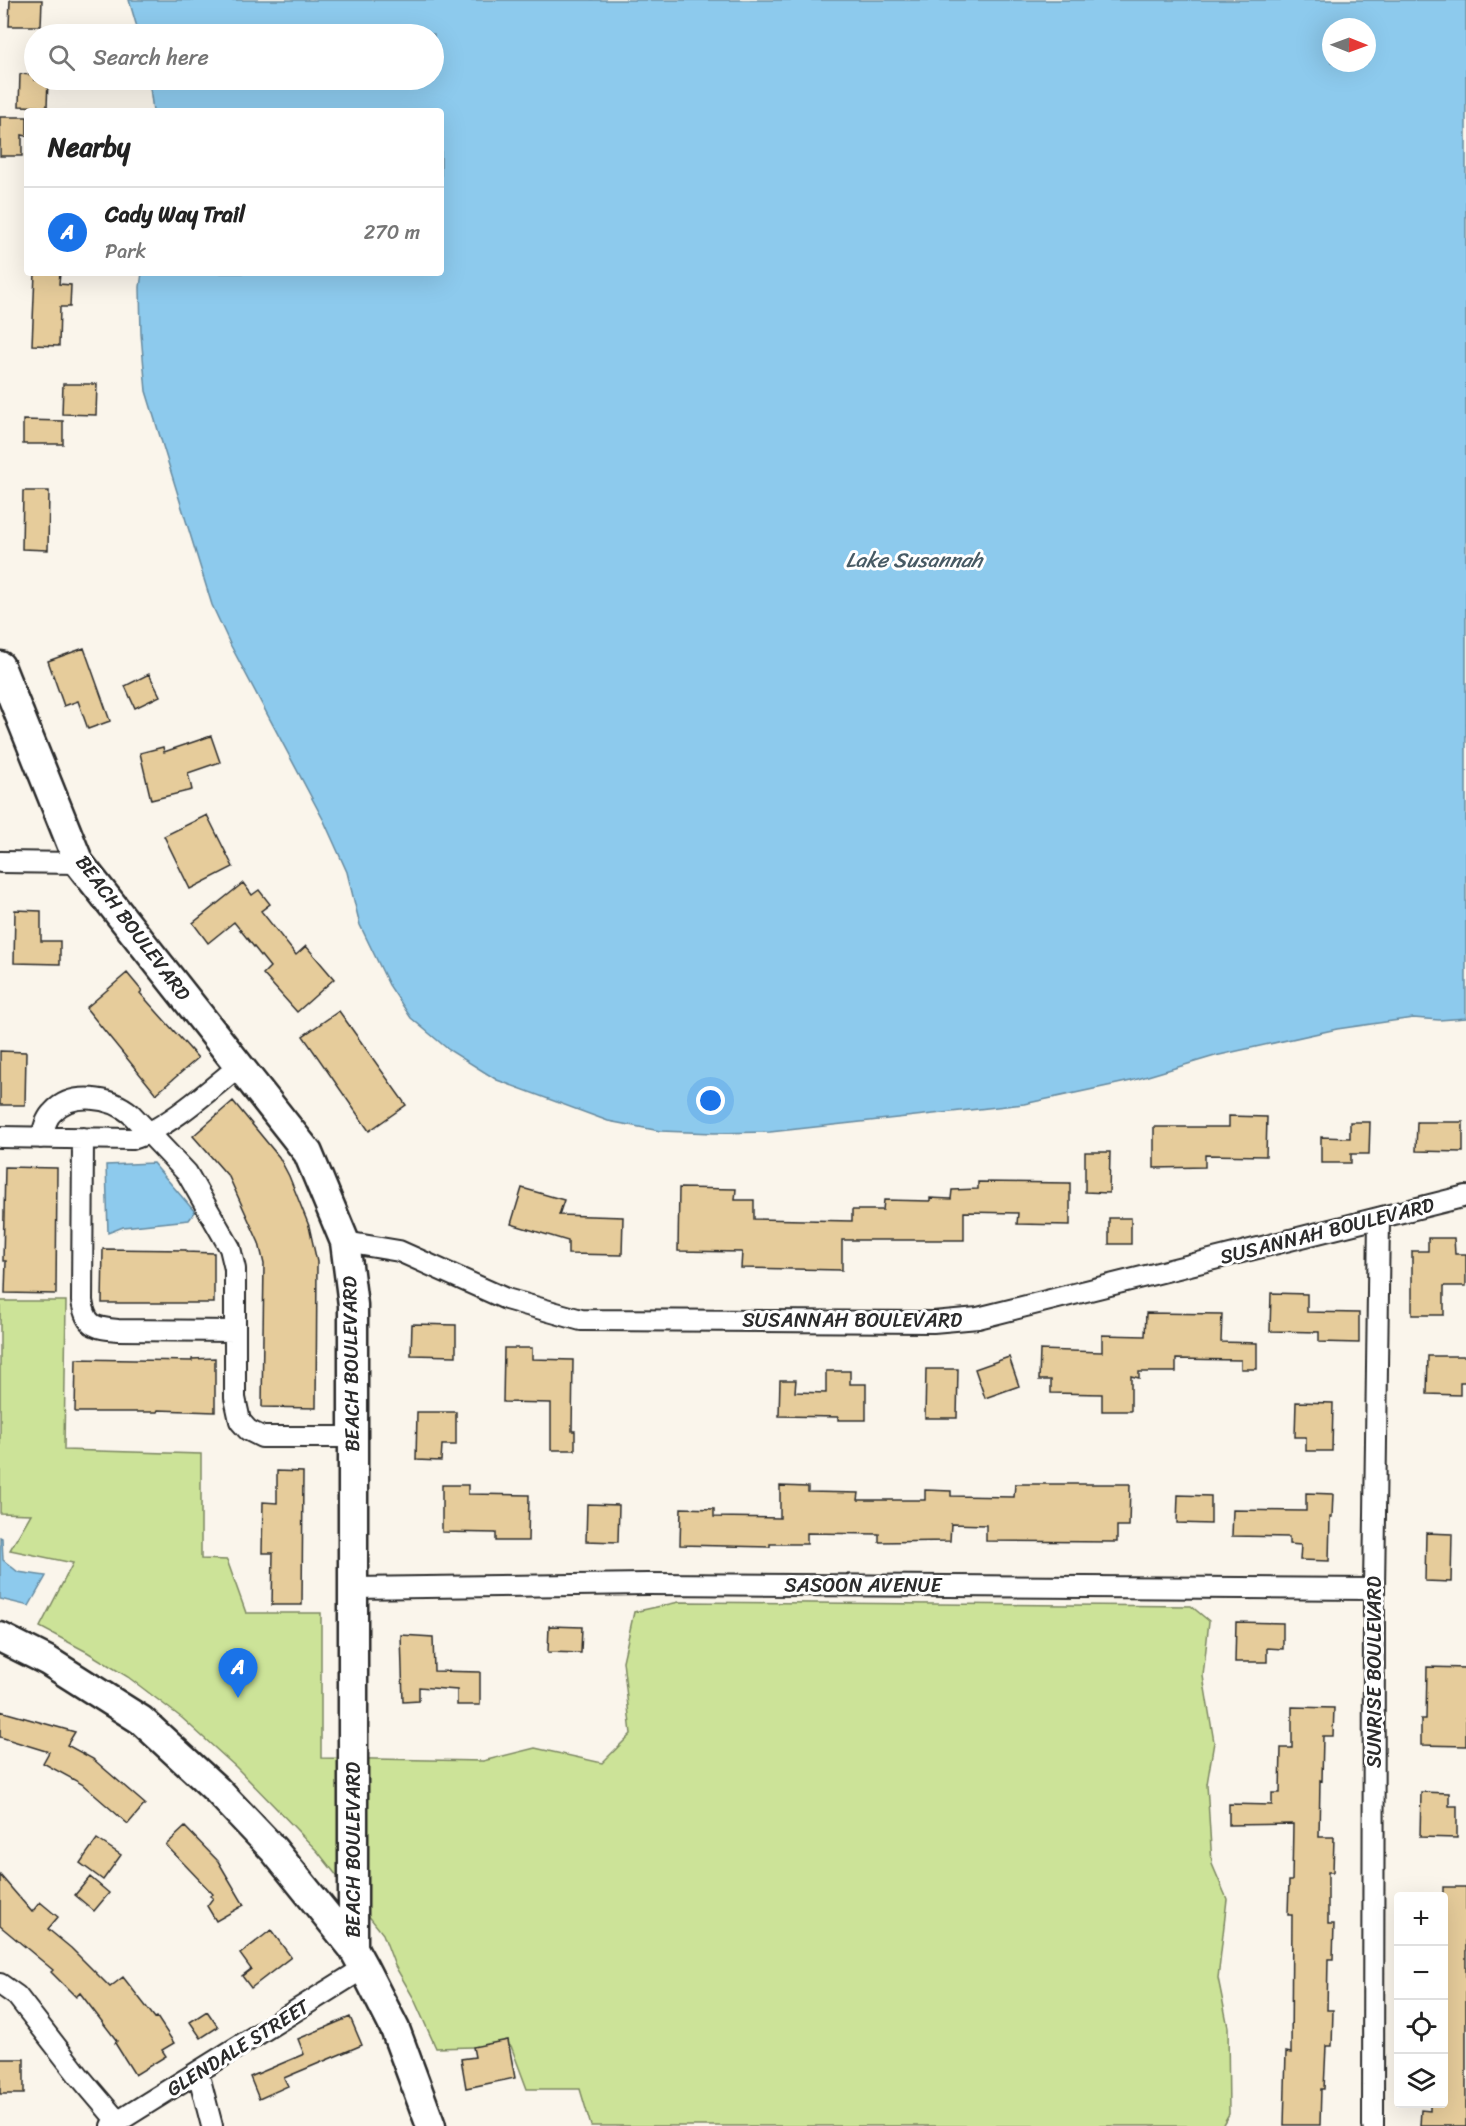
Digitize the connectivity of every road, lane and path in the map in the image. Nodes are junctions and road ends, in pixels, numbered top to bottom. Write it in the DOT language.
graph roads {
  1 [pos="0,666"];
  2 [pos="0,862"];
  3 [pos="79,863"];
  4 [pos="240,1066"];
  5 [pos="149,1133"];
  6 [pos="0,1137"];
  7 [pos="41,1138"];
  8 [pos="83,1138"];
  9 [pos="1466,1196"];
  10 [pos="1380,1218"];
  11 [pos="345,1242"];
  12 [pos="236,1331"];
  13 [pos="353,1437"];
  14 [pos="353,1588"];
  15 [pos="1374,1589"];
  16 [pos="0,1637"];
  17 [pos="358,1958"];
  18 [pos="0,1984"];
  19 [pos="198,2072"];
  20 [pos="115,2124"];
  21 [pos="212,2126"];
  22 [pos="431,2126"];
  23 [pos="1373,2126"];
  1 -- 3 [label="street, BEACH BOULEVARD"];
  2 -- 3 [label="street"];
  3 -- 4 [label="street, BEACH BOULEVARD"];
  4 -- 5 [label="street"];
  4 -- 11 [label="street, BEACH BOULEVARD"];
  5 -- 7 [label="street"];
  5 -- 8 [label="street"];
  5 -- 12 [label="street"];
  6 -- 7 [label="street"];
  7 -- 8 [label="street"];
  8 -- 12 [label="street"];
  9 -- 10 [label="street, SUSANNAH BOULEVARD"];
  10 -- 11 [label="street, SUSANNAH BOULEVARD"];
  10 -- 15 [label="street, SUNRISE BOULEVARD"];
  11 -- 13 [label="street, BEACH BOULEVARD"];
  12 -- 13 [label="street"];
  13 -- 14 [label="street, BEACH BOULEVARD"];
  14 -- 15 [label="street, SASOON AVENUE"];
  14 -- 17 [label="street, BEACH BOULEVARD"];
  15 -- 23 [label="street, SUNRISE BOULEVARD"];
  16 -- 17 [label="street"];
  17 -- 19 [label="street, GLENDALE STREET"];
  17 -- 22 [label="street"];
  18 -- 20 [label="street"];
  19 -- 20 [label="street, GLENDALE STREET"];
  19 -- 21 [label="street"];
}
